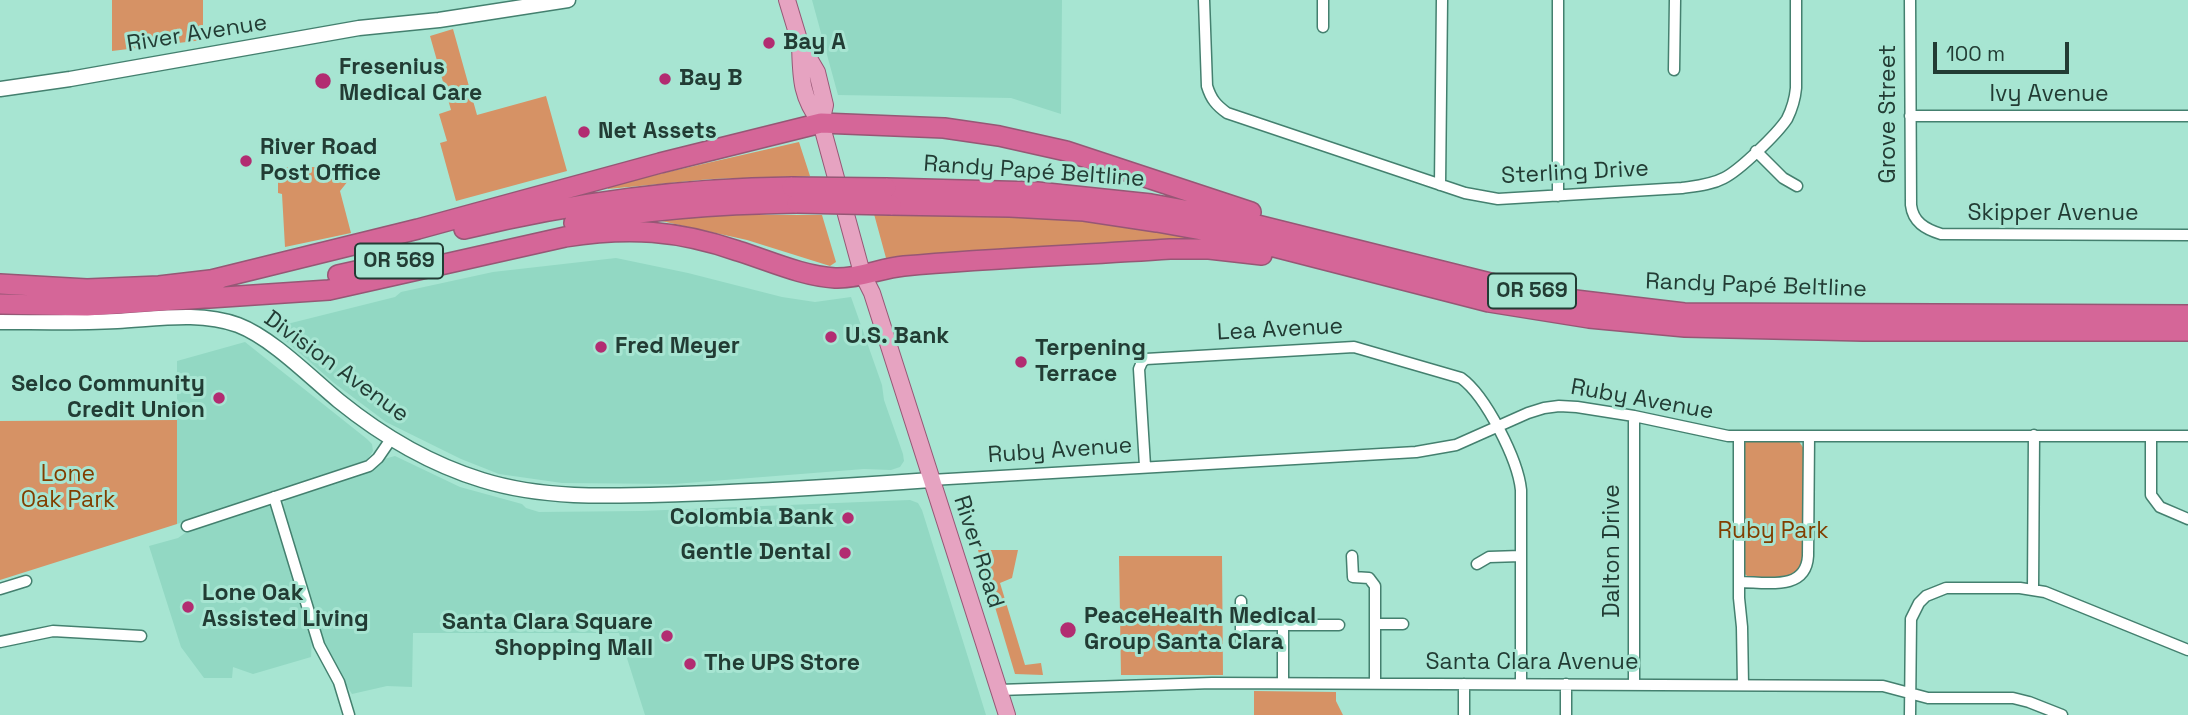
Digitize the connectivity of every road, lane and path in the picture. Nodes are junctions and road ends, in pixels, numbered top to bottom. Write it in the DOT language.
graph roads {
  1 [pos="568,0"];
  2 [pos="787,0"];
  3 [pos="1205,0"];
  4 [pos="1323,0"];
  5 [pos="1442,0"];
  6 [pos="1558,0"];
  7 [pos="1675,0"];
  8 [pos="1796,0"];
  9 [pos="1910,0"];
  10 [pos="1323,27"];
  11 [pos="1674,70"];
  12 [pos="0,89"];
  13 [pos="1910,116"];
  14 [pos="2188,117"];
  15 [pos="821,124"];
  16 [pos="1756,151"];
  17 [pos="1440,185"];
  18 [pos="1797,186"];
  19 [pos="888,196"];
  20 [pos="1558,196"];
  21 [pos="1920,224"];
  22 [pos="2188,235"];
  23 [pos="1365,250"];
  24 [pos="862,273"];
  25 [pos="1391,277"];
  26 [pos="0,284"];
  27 [pos="208,290"];
  28 [pos="0,303"];
  29 [pos="2188,315"];
  30 [pos="0,322"];
  31 [pos="2188,331"];
  32 [pos="1634,416"];
  33 [pos="1497,427"];
  34 [pos="2034,435"];
  35 [pos="1739,436"];
  36 [pos="1809,436"];
  37 [pos="2151,436"];
  38 [pos="2188,436"];
  39 [pos="391,439"];
  40 [pos="1145,466"];
  41 [pos="931,480"];
  42 [pos="274,497"];
  43 [pos="2188,519"];
  44 [pos="187,526"];
  45 [pos="1352,556"];
  46 [pos="1521,556"];
  47 [pos="1477,564"];
  48 [pos="26,581"];
  49 [pos="1739,582"];
  50 [pos="0,589"];
  51 [pos="2033,589"];
  52 [pos="1241,601"];
  53 [pos="1375,624"];
  54 [pos="1403,624"];
  55 [pos="1241,625"];
  56 [pos="1283,625"];
  57 [pos="1339,625"];
  58 [pos="141,636"];
  59 [pos="0,642"];
  60 [pos="1241,642"];
  61 [pos="2188,650"];
  62 [pos="1283,683"];
  63 [pos="1375,683"];
  64 [pos="1464,684"];
  65 [pos="1521,684"];
  66 [pos="1566,684"];
  67 [pos="1634,685"];
  68 [pos="1743,685"];
  69 [pos="999,690"];
  70 [pos="1910,694"];
  71 [pos="349,715"];
  72 [pos="1007,715"];
  73 [pos="1464,715"];
  74 [pos="1566,715"];
  75 [pos="1910,715"];
  76 [pos="2061,715"];
  1 -- 12 [label="street, River Avenue"];
  2 -- 15 [label="main road"];
  3 -- 17 [label="street, Sterling Drive"];
  4 -- 10 [label="street"];
  5 -- 17 [label="street"];
  6 -- 20 [label="street"];
  7 -- 11 [label="street"];
  8 -- 16 [label="street, Sterling Drive"];
  9 -- 13 [label="street, Grove Street"];
  13 -- 14 [label="street, Ivy Avenue"];
  13 -- 21 [label="street, Grove Street"];
  15 -- 23 [label="highway"];
  15 -- 24 [label="main road"];
  15 -- 27 [label="highway"];
  16 -- 18 [label="street"];
  16 -- 20 [label="street, Sterling Drive"];
  17 -- 20 [label="street, Sterling Drive"];
  19 -- 23 [label="highway, Randy Papé Beltline / OR 569"];
  19 -- 25 [label="highway, Randy Papé Beltline / OR 569"];
  19 -- 27 [label="highway, Randy Papé Beltline / OR 569, bridge"];
  21 -- 22 [label="street, Skipper Avenue"];
  23 -- 29 [label="highway, Randy Papé Beltline / OR 569"];
  24 -- 25 [label="highway"];
  24 -- 27 [label="highway"];
  24 -- 41 [label="main road, River Road"];
  25 -- 31 [label="highway, Randy Papé Beltline / OR 569"];
  26 -- 27 [label="highway, Randy Papé Beltline / OR 569"];
  27 -- 28 [label="highway, Randy Papé Beltline / OR 569"];
  30 -- 39 [label="street, Division Avenue"];
  32 -- 33 [label="street, Ruby Avenue"];
  32 -- 35 [label="street, Ruby Avenue"];
  32 -- 67 [label="street, Dalton Drive"];
  33 -- 40 [label="street, Ruby Avenue"];
  33 -- 40 [label="street, Lea Avenue"];
  33 -- 46 [label="street"];
  34 -- 36 [label="street, Ruby Avenue"];
  34 -- 37 [label="street, Ruby Avenue"];
  34 -- 51 [label="street"];
  35 -- 36 [label="street, Ruby Avenue"];
  35 -- 49 [label="street"];
  36 -- 49 [label="street"];
  37 -- 38 [label="street, Ruby Avenue"];
  37 -- 43 [label="street"];
  39 -- 41 [label="street, Division Avenue"];
  39 -- 42 [label="street"];
  40 -- 41 [label="street, Ruby Avenue"];
  41 -- 69 [label="main road, River Road"];
  42 -- 44 [label="street"];
  42 -- 71 [label="street"];
  45 -- 53 [label="street"];
  46 -- 47 [label="street"];
  46 -- 65 [label="street"];
  48 -- 50 [label="street"];
  49 -- 68 [label="street"];
  51 -- 61 [label="street"];
  51 -- 70 [label="street"];
  52 -- 55 [label="street"];
  53 -- 54 [label="street"];
  53 -- 63 [label="street"];
  55 -- 56 [label="street"];
  55 -- 60 [label="street"];
  56 -- 57 [label="street"];
  56 -- 62 [label="street"];
  58 -- 59 [label="street"];
  62 -- 63 [label="street, Santa Clara Avenue"];
  62 -- 69 [label="street, Santa Clara Avenue"];
  63 -- 64 [label="street, Santa Clara Avenue"];
  64 -- 65 [label="street, Santa Clara Avenue"];
  64 -- 73 [label="street"];
  65 -- 66 [label="street, Santa Clara Avenue"];
  66 -- 67 [label="street, Santa Clara Avenue"];
  66 -- 74 [label="street"];
  67 -- 68 [label="street, Santa Clara Avenue"];
  68 -- 70 [label="street, Santa Clara Avenue"];
  69 -- 72 [label="main road, River Road"];
  70 -- 75 [label="street"];
  70 -- 76 [label="street, Santa Clara Avenue"];
}
